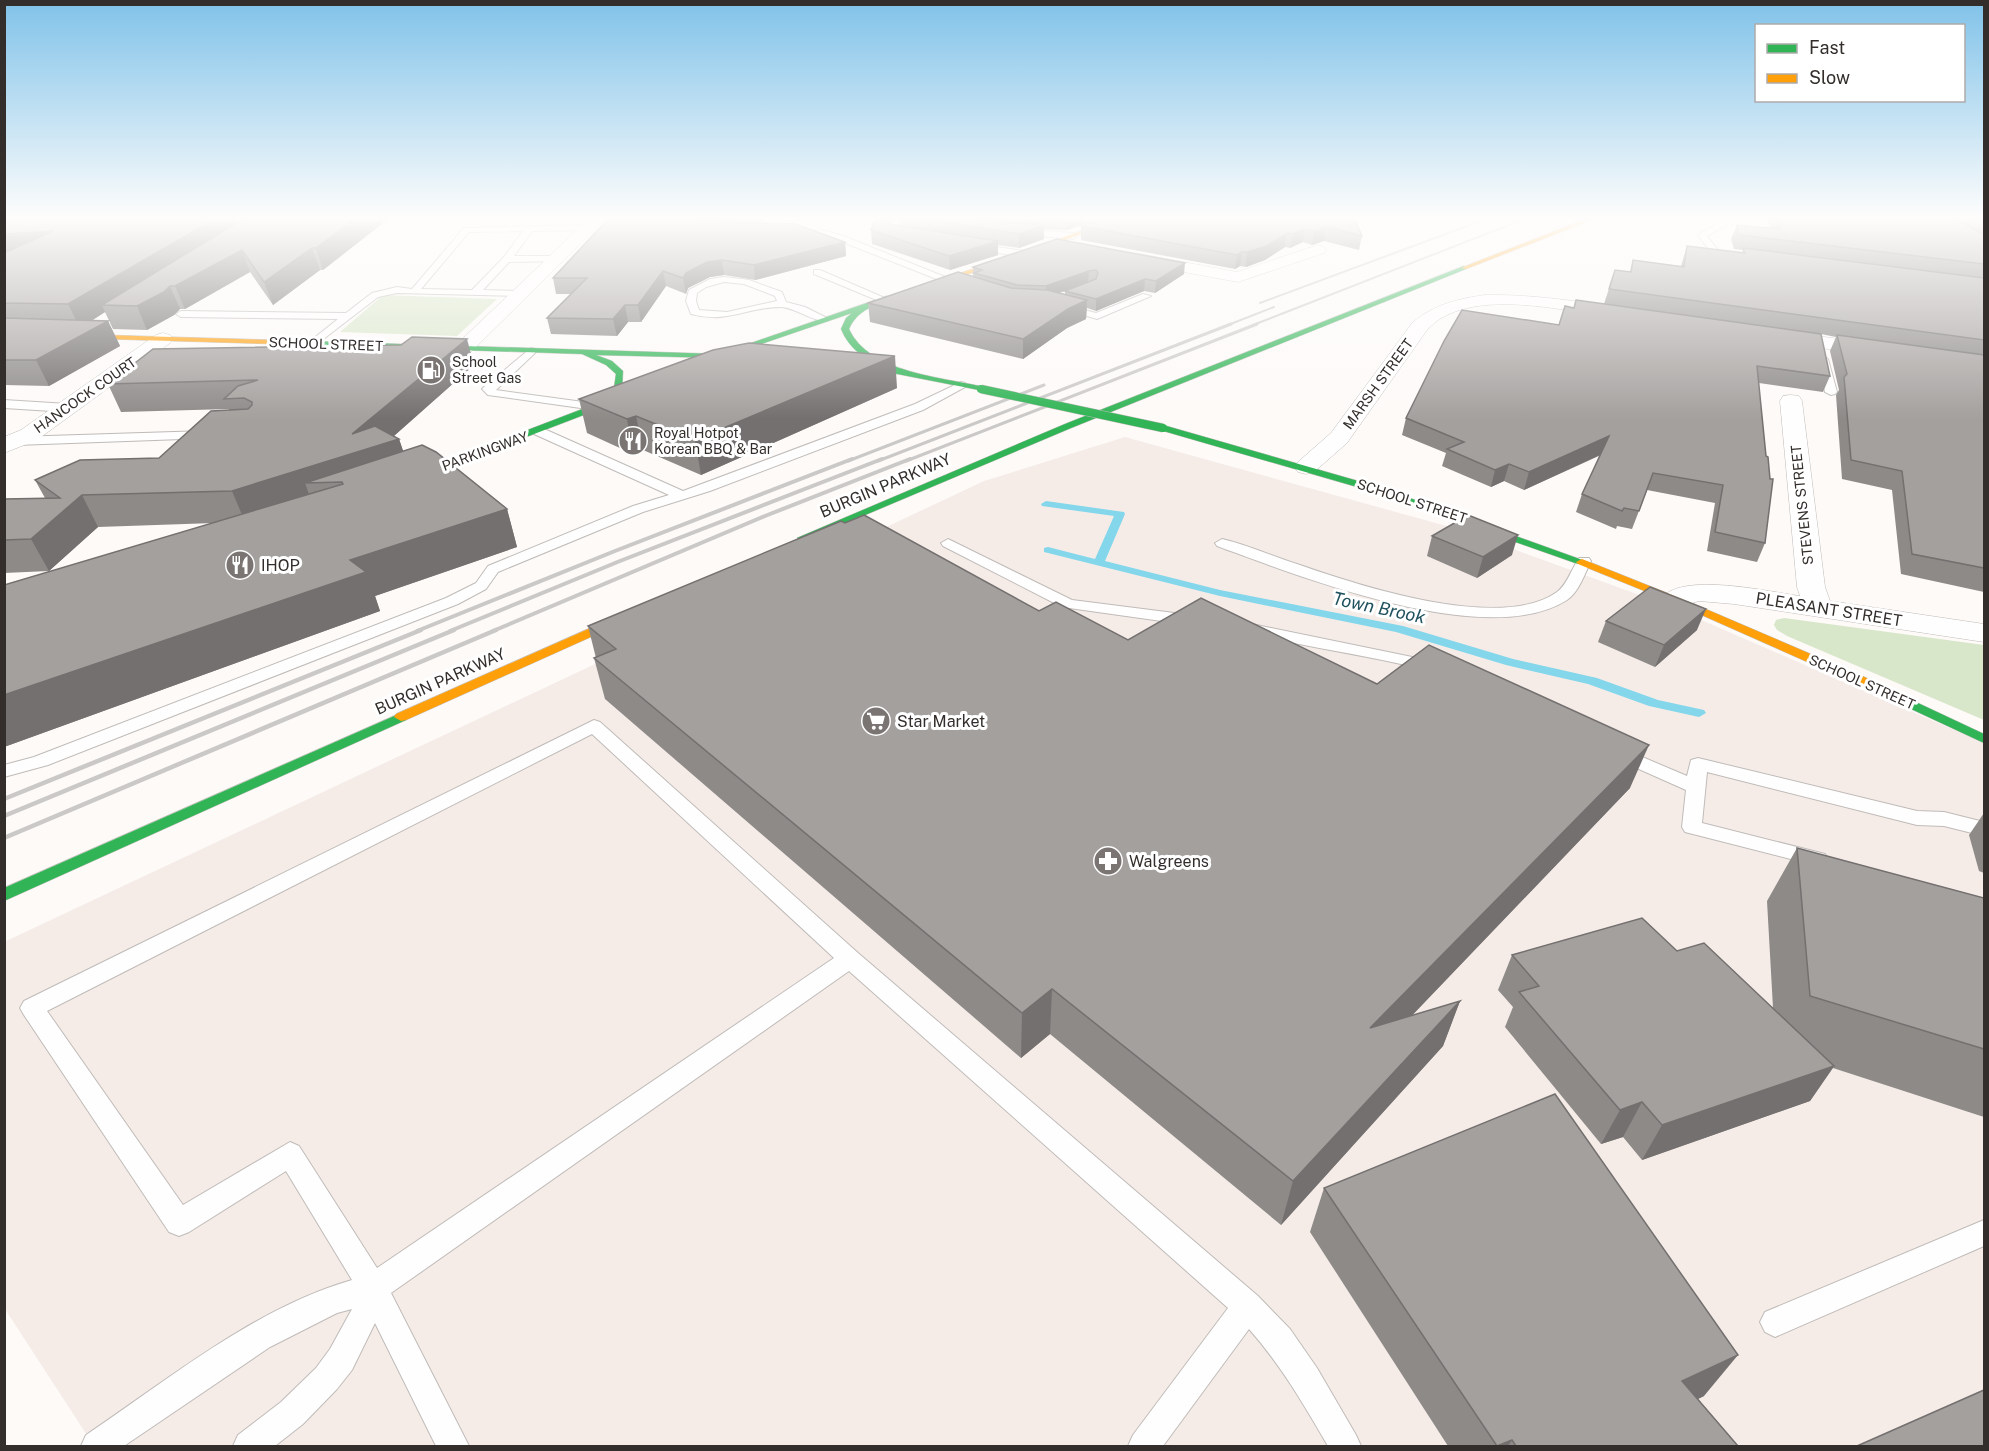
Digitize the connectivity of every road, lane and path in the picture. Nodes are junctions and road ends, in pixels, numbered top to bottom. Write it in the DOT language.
graph roads {
  1 [pos="421,284"];
  2 [pos="483,284"];
  3 [pos="531,284"];
  4 [pos="706,284"];
  5 [pos="749,284"];
  6 [pos="844,284"];
  7 [pos="932,284"];
  8 [pos="956,284"];
  9 [pos="1424,284"];
  10 [pos="974,289"];
  11 [pos="414,292"];
  12 [pos="475,292"];
  13 [pos="520,294"];
  14 [pos="1146,296"];
  15 [pos="882,299"];
  16 [pos="1060,301"];
  17 [pos="782,303"];
  18 [pos="866,304"];
  19 [pos="181,314"];
  20 [pos="1633,315"];
  21 [pos="348,316"];
  22 [pos="824,319"];
  23 [pos="110,321"];
  24 [pos="1756,333"];
  25 [pos="4,334"];
  26 [pos="83,337"];
  27 [pos="164,339"];
  28 [pos="1820,342"];
  29 [pos="313,344"];
  30 [pos="463,349"];
  31 [pos="531,351"];
  32 [pos="583,352"];
  33 [pos="1891,352"];
  34 [pos="769,353"];
  35 [pos="720,356"];
  36 [pos="749,361"];
  37 [pos="847,361"];
  38 [pos="690,369"];
  39 [pos="866,371"];
  40 [pos="914,376"];
  41 [pos="961,385"];
  42 [pos="639,390"];
  43 [pos="1831,392"];
  44 [pos="1791,401"];
  45 [pos="4,404"];
  46 [pos="68,408"];
  47 [pos="598,408"];
  48 [pos="538,431"];
  49 [pos="222,434"];
  50 [pos="9,443"];
  51 [pos="1306,467"];
  52 [pos="399,482"];
  53 [pos="681,495"];
  54 [pos="948,543"];
  55 [pos="1222,543"];
  56 [pos="790,544"];
  57 [pos="1584,561"];
  58 [pos="1675,600"];
  59 [pos="1818,608"];
  60 [pos="643,609"];
  61 [pos="1208,623"];
  62 [pos="1231,626"];
  63 [pos="1984,633"];
  64 [pos="1446,676"];
  65 [pos="1984,739"];
  66 [pos="1609,749"];
  67 [pos="4,771"];
  68 [pos="1696,787"];
  69 [pos="1984,829"];
  70 [pos="1838,865"];
  71 [pos="4,895"];
  72 [pos="850,959"];
  73 [pos="1984,1233"];
  74 [pos="373,1288"];
  75 [pos="1248,1306"];
  76 [pos="1774,1322"];
  77 [pos="97,1446"];
  78 [pos="249,1446"];
  79 [pos="453,1446"];
  80 [pos="1144,1446"];
  81 [pos="1345,1446"];
  1 -- 11 [label="lane"];
  2 -- 12 [label="lane"];
  3 -- 13 [label="street"];
  4 -- 17 [label="lane"];
  5 -- 17 [label="lane"];
  6 -- 15 [label="lane"];
  7 -- 15 [label="main road"];
  8 -- 10 [label="lane"];
  9 -- 56 [label="main road, BURGIN PARKWAY"];
  11 -- 12 [label="lane"];
  11 -- 21 [label="lane"];
  12 -- 13 [label="lane"];
  13 -- 30 [label="street"];
  14 -- 16 [label="lane"];
  15 -- 18 [label="main road"];
  17 -- 22 [label="lane"];
  18 -- 22 [label="main road"];
  18 -- 40 [label="main road"];
  19 -- 21 [label="lane"];
  20 -- 51 [label="street, MARSH STREET"];
  21 -- 29 [label="lane"];
  22 -- 35 [label="main road"];
  23 -- 26 [label="street"];
  24 -- 28 [label="street"];
  25 -- 26 [label="main road, SCHOOL STREET"];
  26 -- 27 [label="main road, SCHOOL STREET"];
  27 -- 29 [label="main road, SCHOOL STREET"];
  27 -- 46 [label="street, HANCOCK COURT"];
  28 -- 33 [label="street"];
  28 -- 43 [label="lane"];
  29 -- 30 [label="main road, SCHOOL STREET"];
  30 -- 31 [label="main road, SCHOOL STREET"];
  31 -- 32 [label="main road, SCHOOL STREET"];
  31 -- 47 [label="lane"];
  32 -- 35 [label="main road, SCHOOL STREET"];
  32 -- 47 [label="main road"];
  34 -- 35 [label="main road, SCHOOL STREET"];
  35 -- 36 [label="main road, SCHOOL STREET"];
  35 -- 38 [label="main road"];
  37 -- 40 [label="main road, SCHOOL STREET"];
  39 -- 40 [label="main road, SCHOOL STREET"];
  40 -- 41 [label="main road, SCHOOL STREET"];
  41 -- 51 [label="main road, SCHOOL STREET, bridge"];
  41 -- 53 [label="lane"];
  42 -- 47 [label="main road, PARKINGWAY"];
  44 -- 59 [label="street, STEVENS STREET"];
  45 -- 46 [label="lane"];
  46 -- 50 [label="street, HANCOCK COURT"];
  47 -- 48 [label="main road, PARKINGWAY"];
  48 -- 52 [label="main road, PARKINGWAY"];
  48 -- 53 [label="lane"];
  49 -- 50 [label="lane"];
  51 -- 57 [label="main road, SCHOOL STREET"];
  53 -- 67 [label="lane"];
  54 -- 61 [label="lane"];
  55 -- 57 [label="lane"];
  57 -- 58 [label="main road, SCHOOL STREET"];
  58 -- 59 [label="street, PLEASANT STREET"];
  58 -- 65 [label="main road, SCHOOL STREET"];
  59 -- 63 [label="street, PLEASANT STREET"];
  60 -- 71 [label="main road, BURGIN PARKWAY"];
  62 -- 64 [label="lane"];
  66 -- 68 [label="lane"];
  68 -- 69 [label="lane"];
  68 -- 70 [label="lane"];
  72 -- 74 [label="lane"];
  72 -- 74 [label="lane"];
  72 -- 75 [label="lane"];
  73 -- 76 [label="lane"];
  74 -- 77 [label="lane"];
  74 -- 78 [label="lane"];
  74 -- 79 [label="lane"];
  75 -- 80 [label="lane"];
  75 -- 81 [label="lane"];
}
